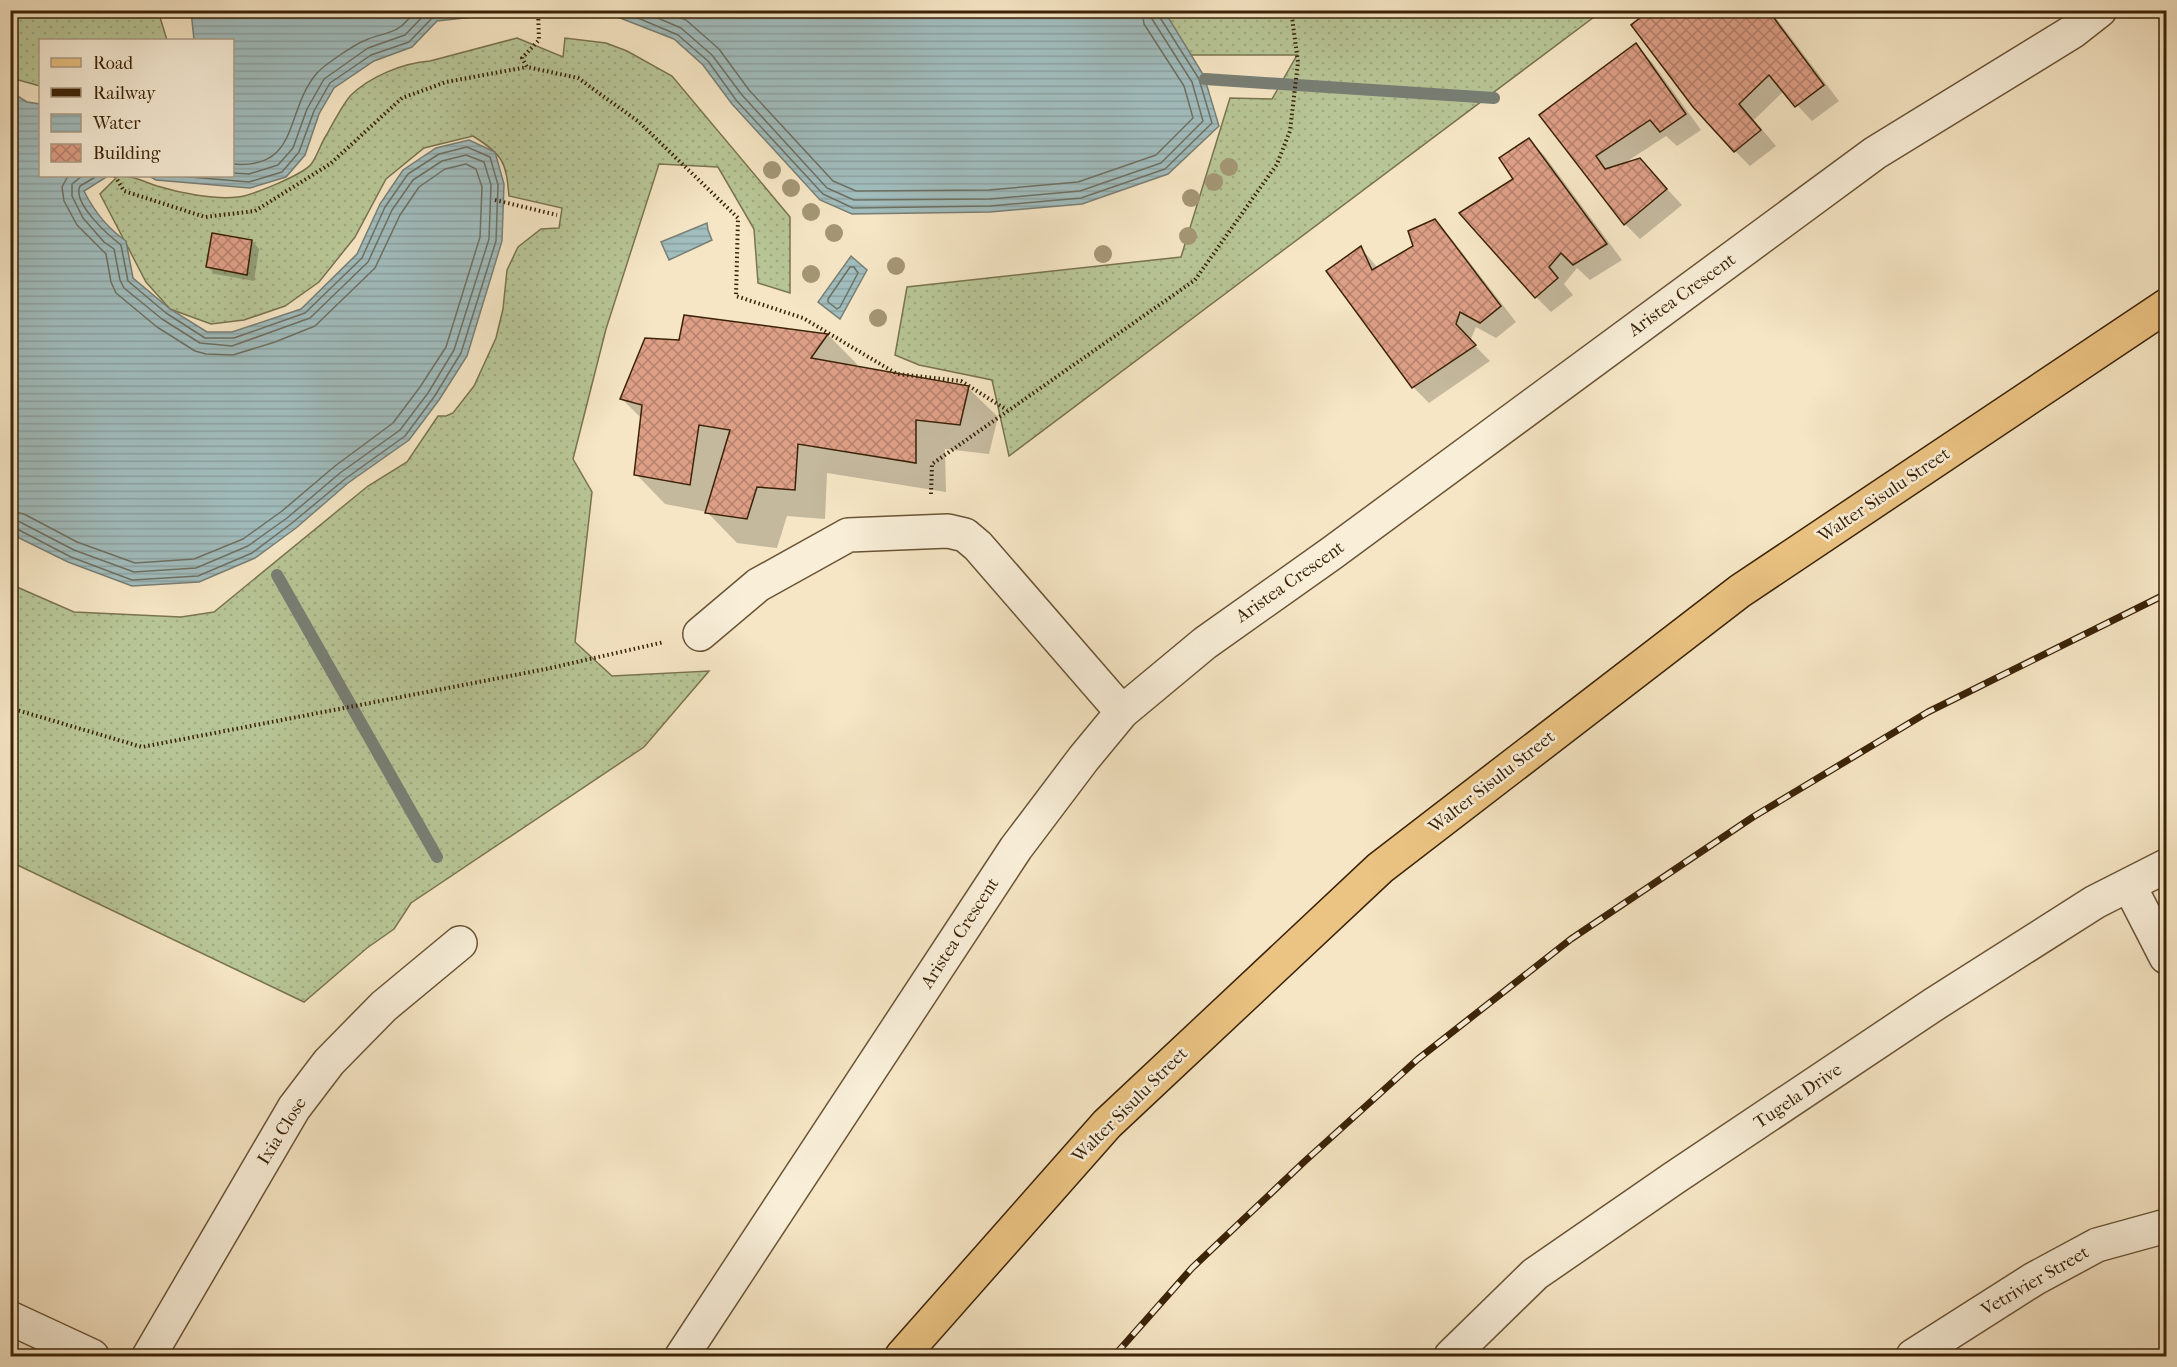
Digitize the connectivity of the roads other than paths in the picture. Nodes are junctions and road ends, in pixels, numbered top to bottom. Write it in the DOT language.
graph roads {
  1 [pos="2100,10"];
  2 [pos="2166,306"];
  3 [pos="700,634"];
  4 [pos="1122,712"];
  5 [pos="2166,866"];
  6 [pos="2129,885"];
  7 [pos="460,943"];
  8 [pos="2166,957"];
  9 [pos="2166,1226"];
  10 [pos="10,1318"];
  11 [pos="92,1356"];
  12 [pos="149,1356"];
  13 [pos="682,1356"];
  14 [pos="902,1356"];
  15 [pos="1451,1356"];
  16 [pos="1913,1356"];
  1 -- 4 [label="street, Aristea Crescent"];
  2 -- 14 [label="main road, Walter Sisulu Street"];
  3 -- 4 [label="street"];
  4 -- 13 [label="street, Aristea Crescent"];
  5 -- 6 [label="street, Tugela Drive"];
  6 -- 8 [label="street"];
  6 -- 15 [label="street, Tugela Drive"];
  7 -- 12 [label="street, Ixia Close"];
  9 -- 16 [label="street, Vetrivier Street"];
  10 -- 11 [label="street"];
}
